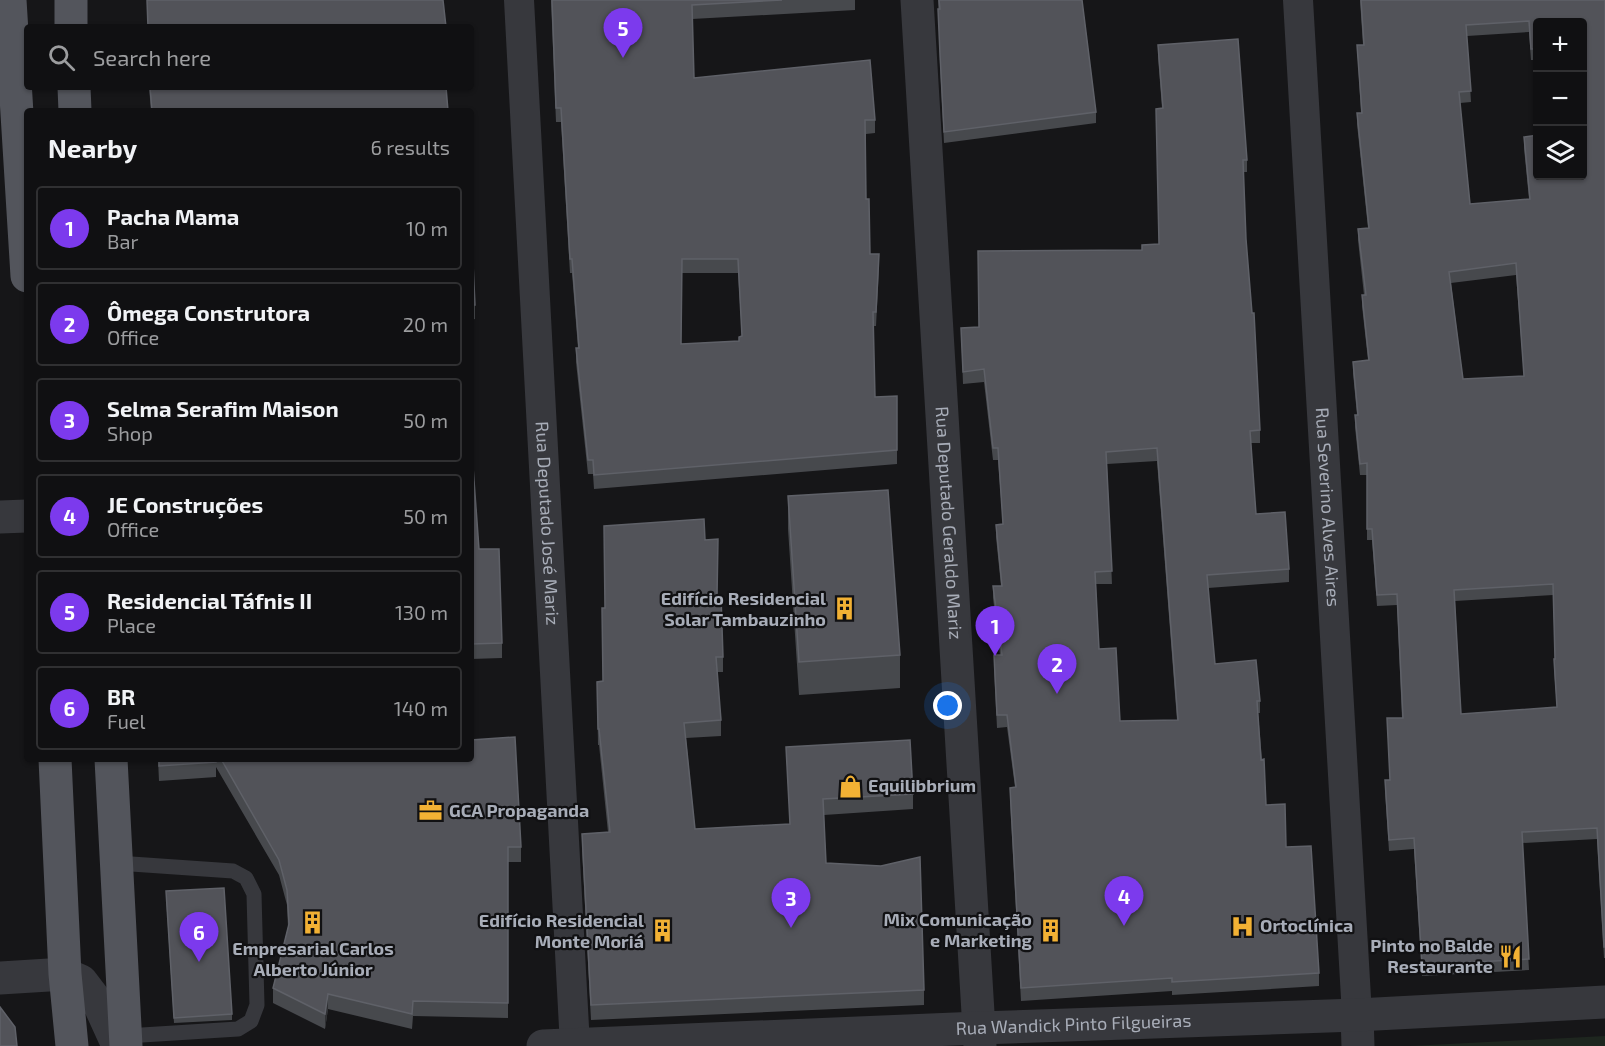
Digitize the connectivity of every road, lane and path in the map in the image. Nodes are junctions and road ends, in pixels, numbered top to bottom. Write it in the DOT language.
graph roads {
  1 [pos="10,0"];
  2 [pos="71,0"];
  3 [pos="519,0"];
  4 [pos="917,0"];
  5 [pos="1298,0"];
  6 [pos="71,24"];
  7 [pos="74,90"];
  8 [pos="75,108"];
  9 [pos="24,227"];
  10 [pos="24,516"];
  11 [pos="0,517"];
  12 [pos="55,762"];
  13 [pos="111,762"];
  14 [pos="117,863"];
  15 [pos="65,974"];
  16 [pos="0,978"];
  17 [pos="1605,1002"];
  18 [pos="1358,1030"];
  19 [pos="979,1037"];
  20 [pos="125,1043"];
  21 [pos="72,1046"];
  22 [pos="543,1046"];
  23 [pos="575,1046"];
  1 -- 9 [label="main road"];
  2 -- 6 [label="main road"];
  3 -- 23 [label="street, Rua Deputado José Mariz"];
  4 -- 19 [label="street, Rua Deputado Geraldo Mariz"];
  5 -- 18 [label="street, Rua Severino Alves Aires"];
  7 -- 8 [label="main road"];
  10 -- 11 [label="street"];
  12 -- 15 [label="main road"];
  13 -- 14 [label="main road"];
  14 -- 20 [label="main road"];
  14 -- 20 [label="lane"];
  15 -- 16 [label="street"];
  15 -- 20 [label="street"];
  15 -- 21 [label="main road"];
  17 -- 18 [label="street, Rua Wandick Pinto Filgueiras"];
  18 -- 19 [label="street, Rua Wandick Pinto Filgueiras"];
  19 -- 23 [label="street, Rua Wandick Pinto Filgueiras"];
  22 -- 23 [label="street, Rua Wandick Pinto Filgueiras"];
}
